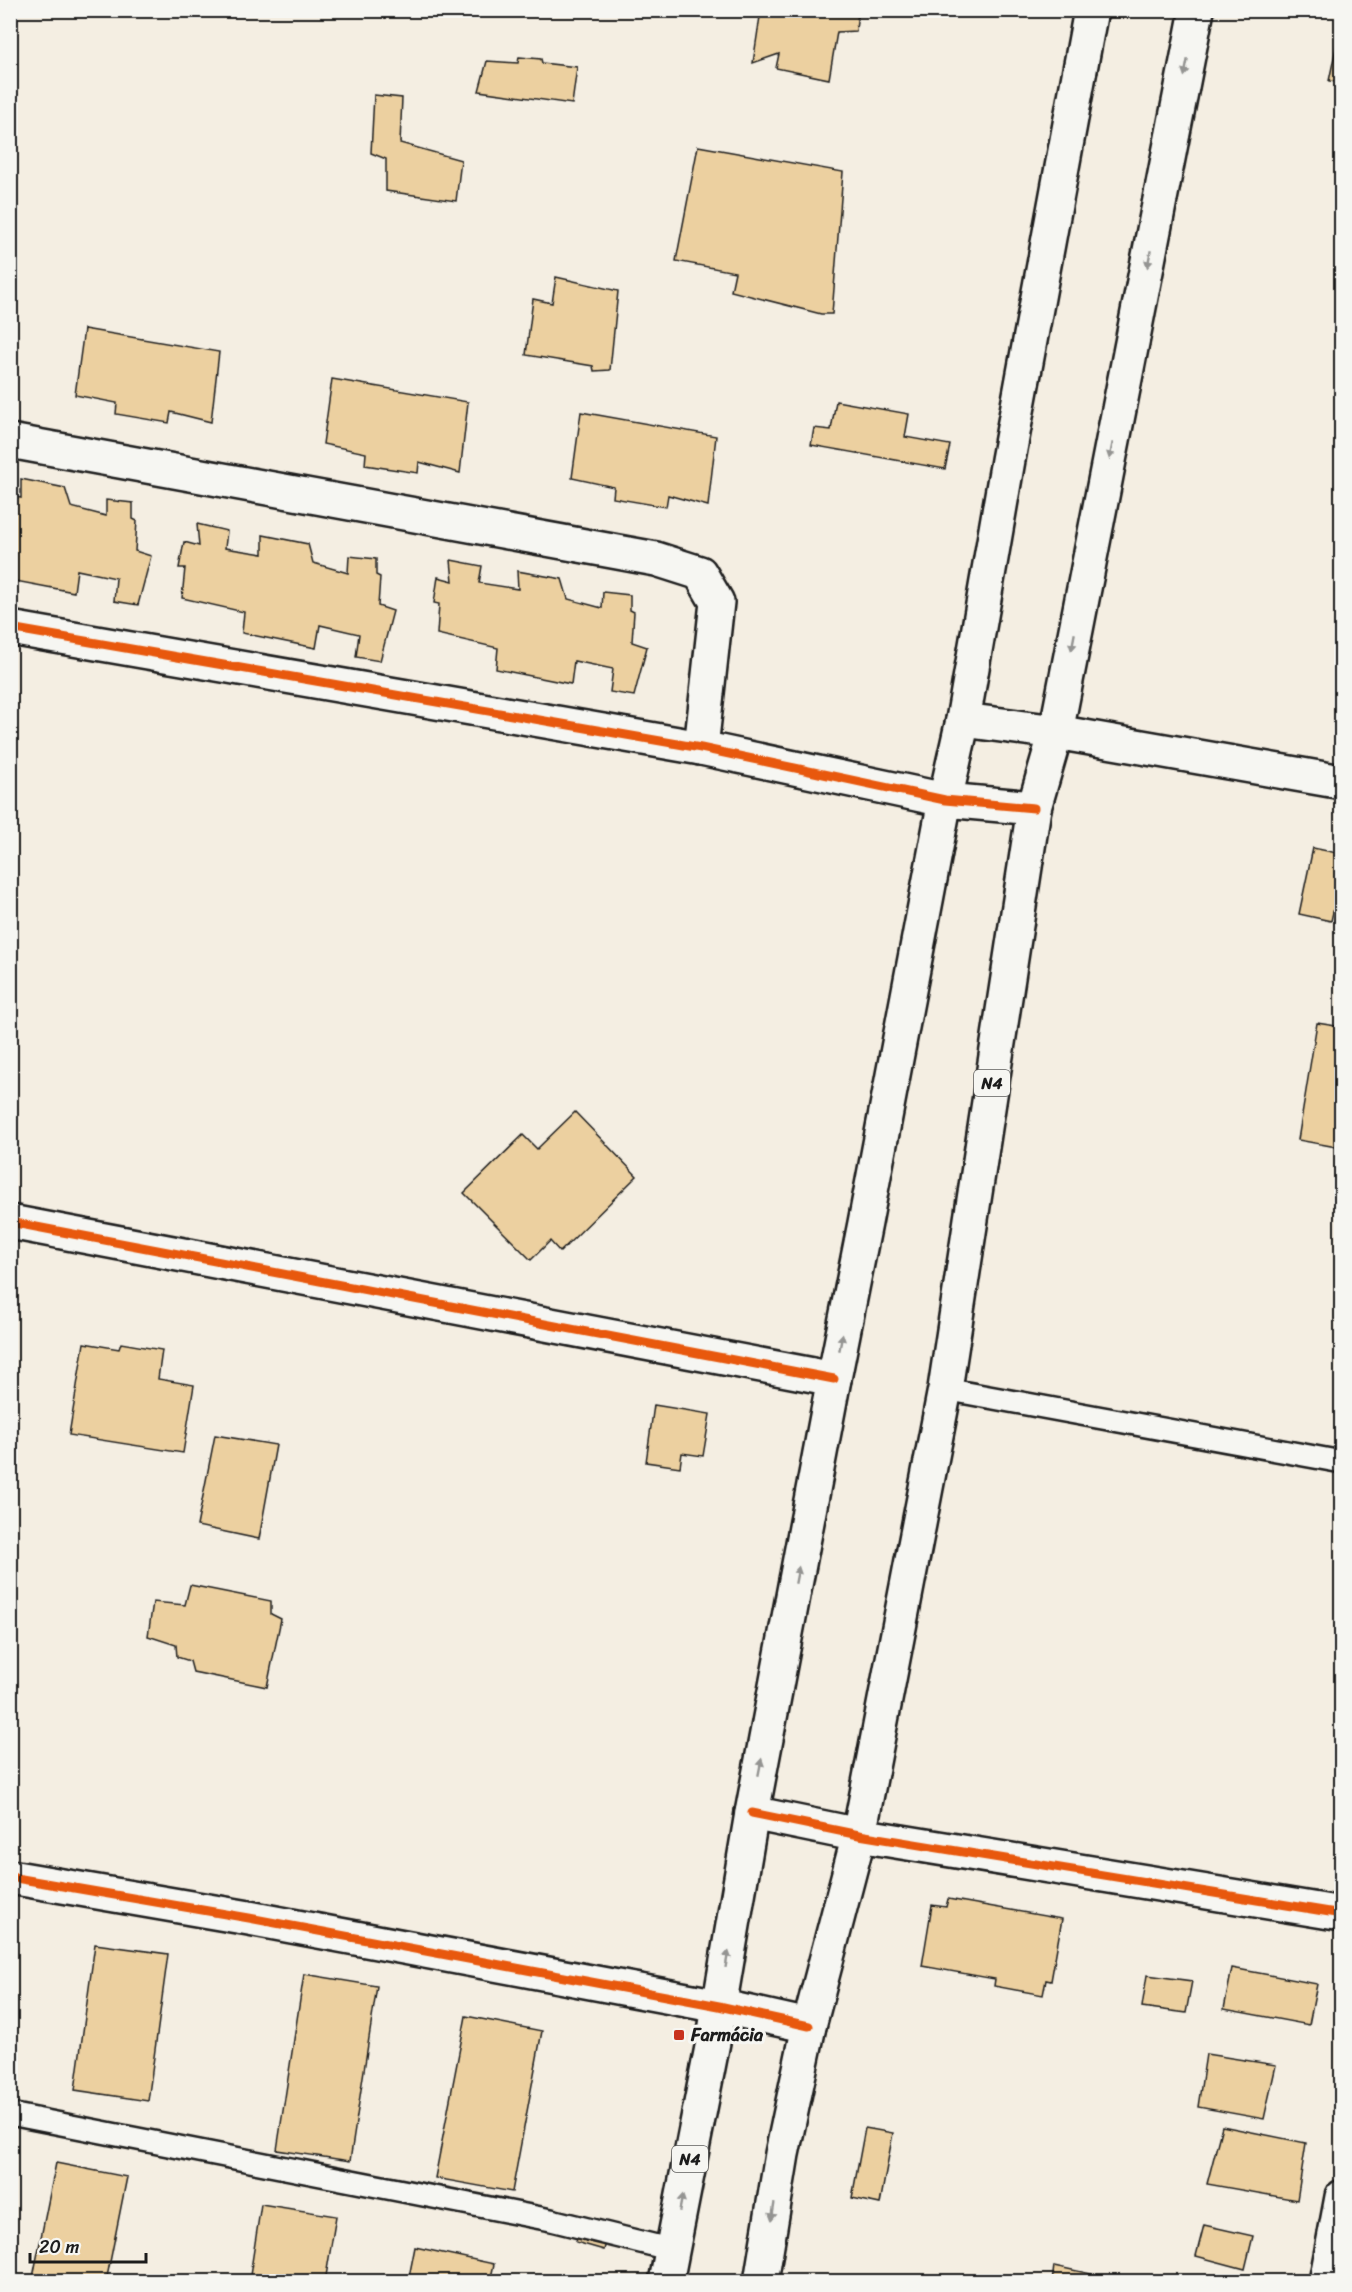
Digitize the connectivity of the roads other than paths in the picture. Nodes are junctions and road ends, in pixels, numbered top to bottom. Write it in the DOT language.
graph roads {
  1 [pos="1091,10"];
  2 [pos="1197,10"];
  3 [pos="10,441"];
  4 [pos="10,628"];
  5 [pos="963,720"];
  6 [pos="1056,732"];
  7 [pos="701,748"];
  8 [pos="1341,782"];
  9 [pos="945,800"];
  10 [pos="1034,808"];
  11 [pos="10,1222"];
  12 [pos="834,1379"];
  13 [pos="945,1389"];
  14 [pos="1341,1462"];
  15 [pos="752,1813"];
  16 [pos="859,1835"];
  17 [pos="10,1877"];
  18 [pos="1341,1914"];
  19 [pos="719,2006"];
  20 [pos="809,2026"];
  21 [pos="10,2114"];
  22 [pos="1341,2197"];
  23 [pos="673,2250"];
  24 [pos="666,2282"];
  25 [pos="761,2282"];
  26 [pos="1326,2282"];
  1 -- 5 [label="main road, N4"];
  2 -- 6 [label="main road, N4, one-way"];
  3 -- 7 [label="main road"];
  4 -- 7 [label="main road"];
  5 -- 6 [label="main road"];
  5 -- 9 [label="main road, N4"];
  6 -- 8 [label="main road"];
  6 -- 10 [label="main road, N4"];
  7 -- 9 [label="main road"];
  9 -- 10 [label="main road"];
  12 -- 9 [label="main road, N4, one-way"];
  10 -- 13 [label="main road, N4"];
  11 -- 12 [label="main road"];
  15 -- 12 [label="main road, N4, one-way"];
  13 -- 14 [label="lane"];
  13 -- 16 [label="main road, N4"];
  15 -- 16 [label="main road"];
  19 -- 15 [label="main road, N4, one-way"];
  16 -- 18 [label="main road"];
  16 -- 20 [label="main road, N4"];
  17 -- 19 [label="main road"];
  19 -- 20 [label="main road"];
  23 -- 19 [label="main road, N4, one-way"];
  20 -- 25 [label="main road, N4, one-way"];
  21 -- 23 [label="lane"];
  22 -- 26 [label="main road"];
  23 -- 24 [label="main road, N4"];
}
